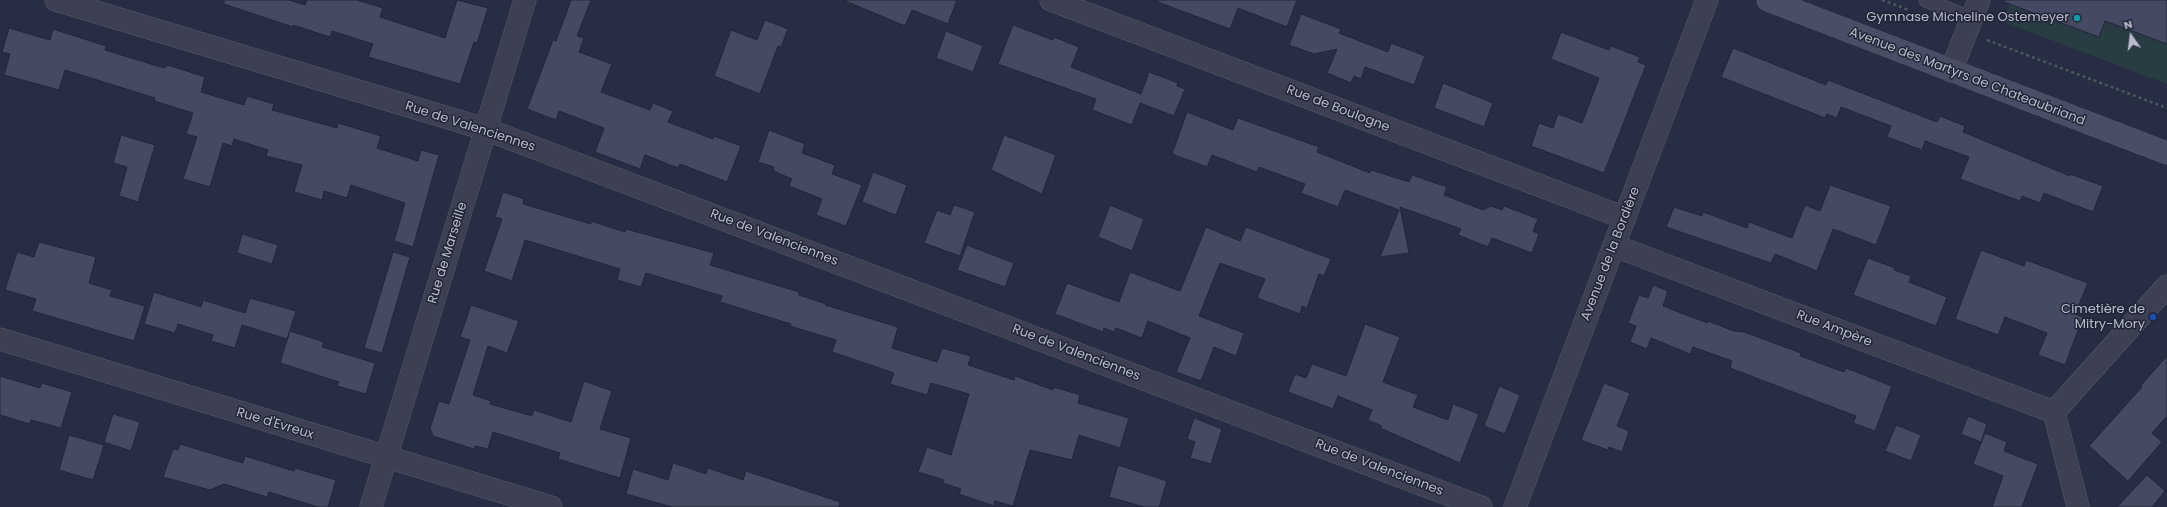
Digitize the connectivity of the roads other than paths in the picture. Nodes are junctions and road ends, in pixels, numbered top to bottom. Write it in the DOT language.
graph roads {
  1 [pos="56,0"];
  2 [pos="525,0"];
  3 [pos="1051,0"];
  4 [pos="1707,0"];
  5 [pos="1926,0"];
  6 [pos="1773,1"];
  7 [pos="1973,17"];
  8 [pos="1951,71"];
  9 [pos="485,129"];
  10 [pos="2167,153"];
  11 [pos="1625,218"];
  12 [pos="1614,246"];
  13 [pos="2167,286"];
  14 [pos="0,339"];
  15 [pos="2054,412"];
  16 [pos="387,457"];
  17 [pos="371,507"];
  18 [pos="551,507"];
  19 [pos="1481,507"];
  20 [pos="1515,507"];
  21 [pos="2078,507"];
  1 -- 9 [label="street, Rue de Valenciennes"];
  2 -- 9 [label="street, Rue de Marseille"];
  3 -- 11 [label="street, Rue de Boulogne"];
  4 -- 11 [label="street, Avenue de la Bordière"];
  5 -- 7 [label="lane"];
  6 -- 8 [label="street, Avenue des Martyrs de Chateaubriand"];
  7 -- 8 [label="street"];
  8 -- 10 [label="street, Avenue des Martyrs de Chateaubriand"];
  9 -- 16 [label="street, Rue de Marseille"];
  9 -- 19 [label="street, Rue de Valenciennes"];
  11 -- 12 [label="street, Avenue de la Bordière"];
  12 -- 15 [label="street, Rue Ampère"];
  12 -- 20 [label="street, Avenue de la Bordière"];
  13 -- 15 [label="street"];
  14 -- 16 [label="street, Rue d'Evreux"];
  15 -- 21 [label="street"];
  16 -- 17 [label="street, Rue de Marseille"];
  16 -- 18 [label="street, Rue d'Evreux"];
}
